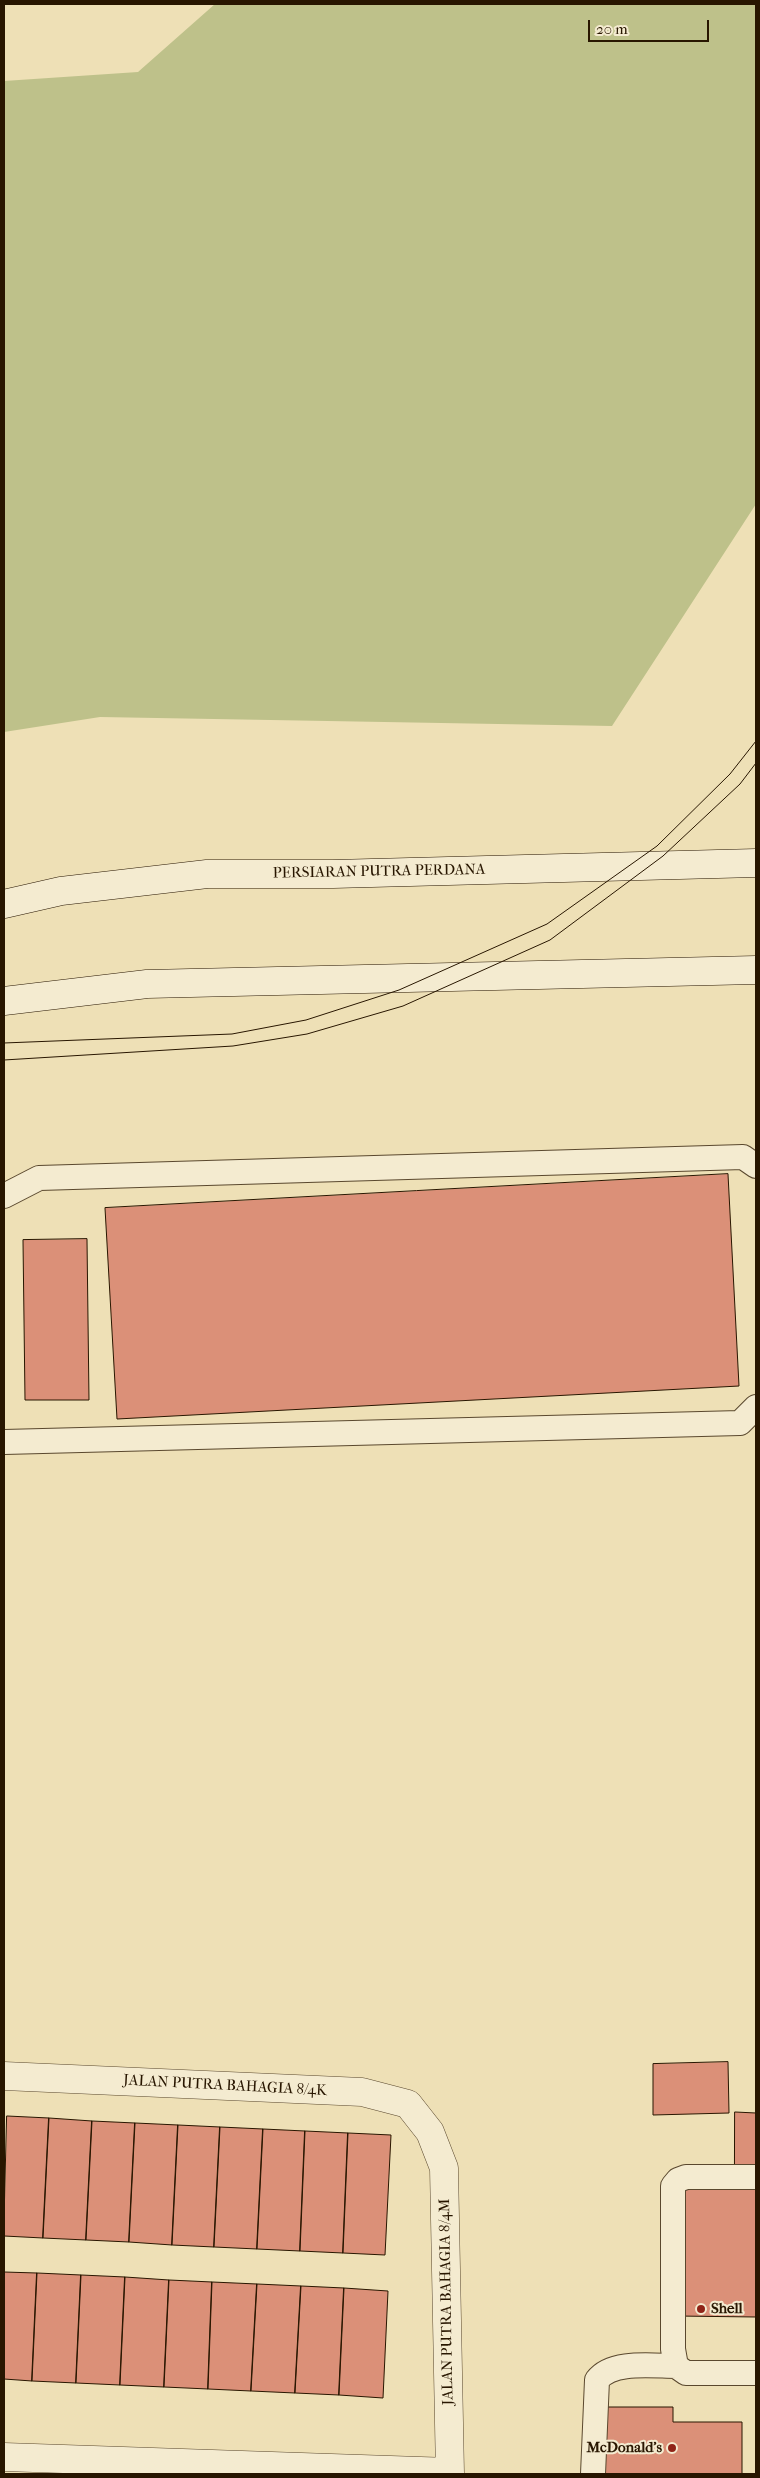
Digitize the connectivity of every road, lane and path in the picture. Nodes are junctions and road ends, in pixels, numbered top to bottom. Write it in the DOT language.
graph roads {
  1 [pos="756,863"];
  2 [pos="4,904"];
  3 [pos="756,970"];
  4 [pos="4,1001"];
  5 [pos="756,1166"];
  6 [pos="4,1196"];
  7 [pos="756,1407"];
  8 [pos="4,1442"];
  9 [pos="4,2076"];
  10 [pos="430,2132"];
  11 [pos="756,2177"];
  12 [pos="676,2366"];
  13 [pos="756,2373"];
  14 [pos="4,2457"];
  15 [pos="280,2470"];
  16 [pos="450,2473"];
  17 [pos="593,2474"];
  1 -- 2 [label="main road, PERSIARAN PUTRA PERDANA"];
  3 -- 4 [label="main road"];
  5 -- 6 [label="lane"];
  7 -- 8 [label="lane"];
  9 -- 10 [label="main road, JALAN PUTRA BAHAGIA 8/4K"];
  10 -- 16 [label="main road, JALAN PUTRA BAHAGIA 8/4M"];
  11 -- 12 [label="lane"];
  12 -- 13 [label="lane"];
  12 -- 17 [label="lane"];
  14 -- 15 [label="main road"];
  15 -- 16 [label="main road"];
}
